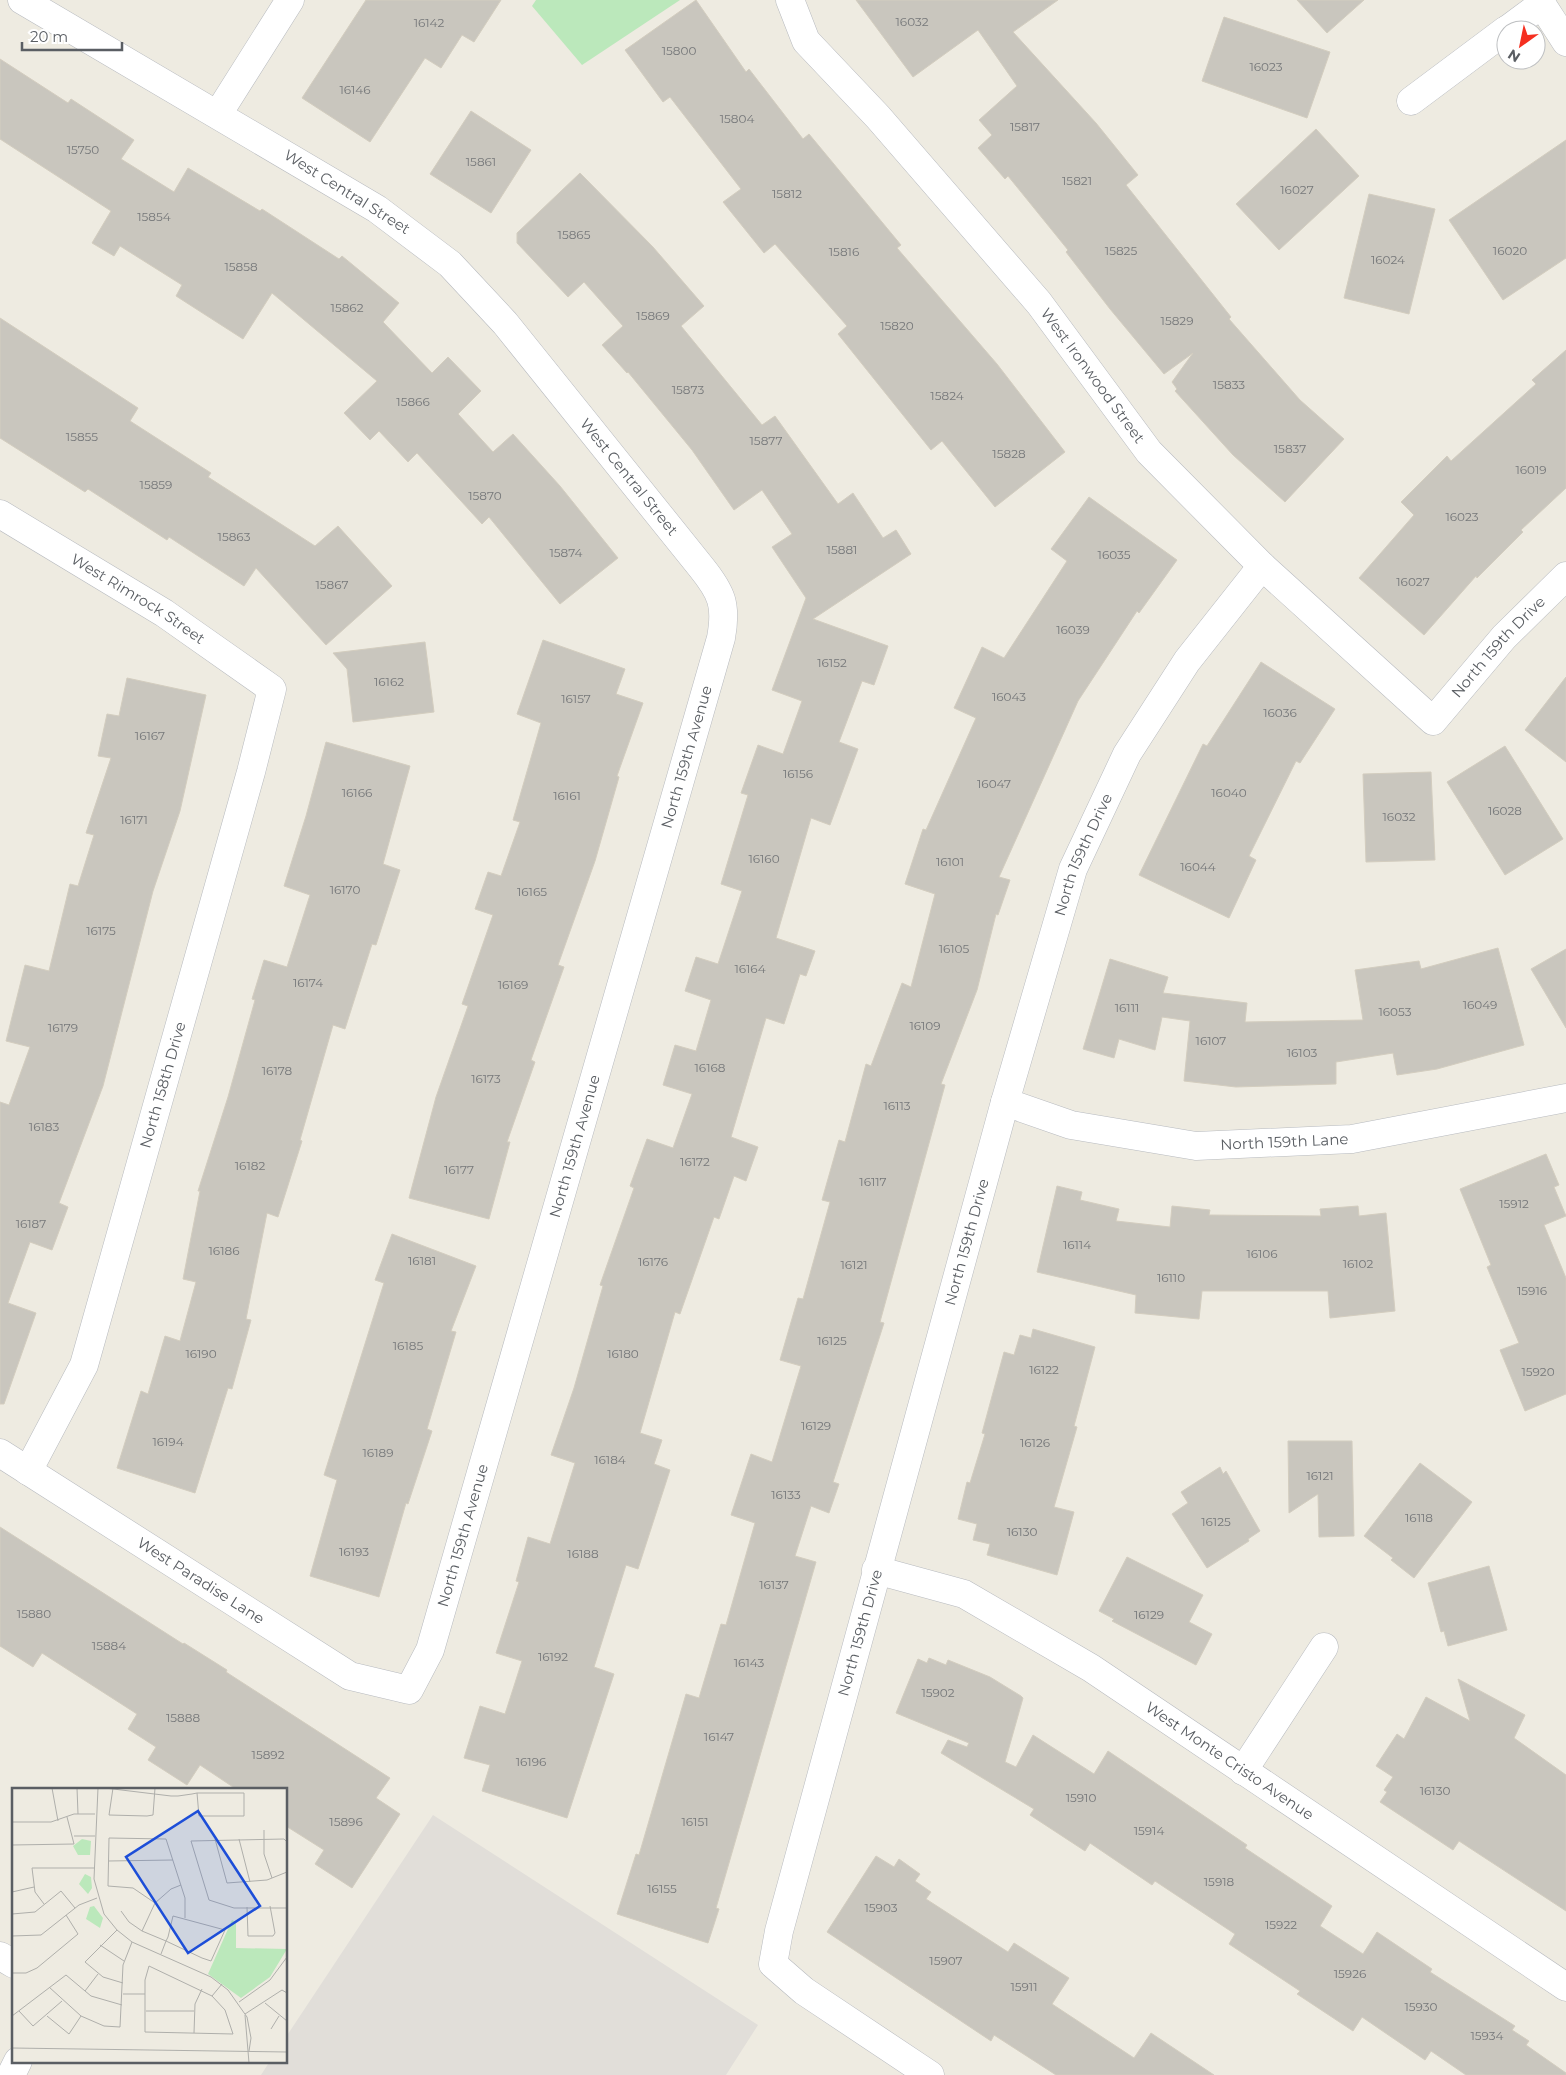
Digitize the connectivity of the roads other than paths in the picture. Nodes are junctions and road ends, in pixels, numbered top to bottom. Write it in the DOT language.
graph roads {
  1 [pos="22,0"];
  2 [pos="290,0"];
  3 [pos="790,0"];
  4 [pos="1540,2"];
  5 [pos="1518,20"];
  6 [pos="1496,37"];
  7 [pos="1566,42"];
  8 [pos="1411,101"];
  9 [pos="218,114"];
  10 [pos="0,514"];
  11 [pos="1262,566"];
  12 [pos="1566,576"];
  13 [pos="722,597"];
  14 [pos="272,689"];
  15 [pos="1433,721"];
  16 [pos="1566,1098"];
  17 [pos="1005,1102"];
  18 [pos="0,1453"];
  19 [pos="28,1471"];
  20 [pos="876,1570"];
  21 [pos="1324,1647"];
  22 [pos="409,1690"];
  23 [pos="1243,1771"];
  24 [pos="0,1956"];
  25 [pos="12,1963"];
  26 [pos="1566,1986"];
  27 [pos="18,2062"];
  28 [pos="11,2075"];
  29 [pos="930,2075"];
  1 -- 9 [label="street, West Central Street"];
  2 -- 9 [label="street"];
  3 -- 11 [label="street, West Ironwood Street"];
  4 -- 5 [label="street"];
  4 -- 7 [label="street"];
  6 -- 8 [label="street"];
  9 -- 13 [label="street, West Central Street"];
  10 -- 14 [label="street, West Rimrock Street"];
  11 -- 15 [label="street, West Ironwood Street"];
  11 -- 17 [label="street, North 159th Drive"];
  12 -- 15 [label="street, North 159th Drive"];
  13 -- 22 [label="street, North 159th Avenue"];
  14 -- 19 [label="street, North 158th Drive"];
  16 -- 17 [label="street, North 159th Lane"];
  17 -- 20 [label="street, North 159th Drive"];
  18 -- 19 [label="street, West Paradise Lane"];
  19 -- 22 [label="street, West Paradise Lane"];
  20 -- 23 [label="street, West Monte Cristo Avenue"];
  20 -- 29 [label="street, North 159th Drive"];
  21 -- 23 [label="street"];
  23 -- 26 [label="street, West Monte Cristo Avenue"];
  24 -- 25 [label="street"];
  27 -- 28 [label="street"];
}
